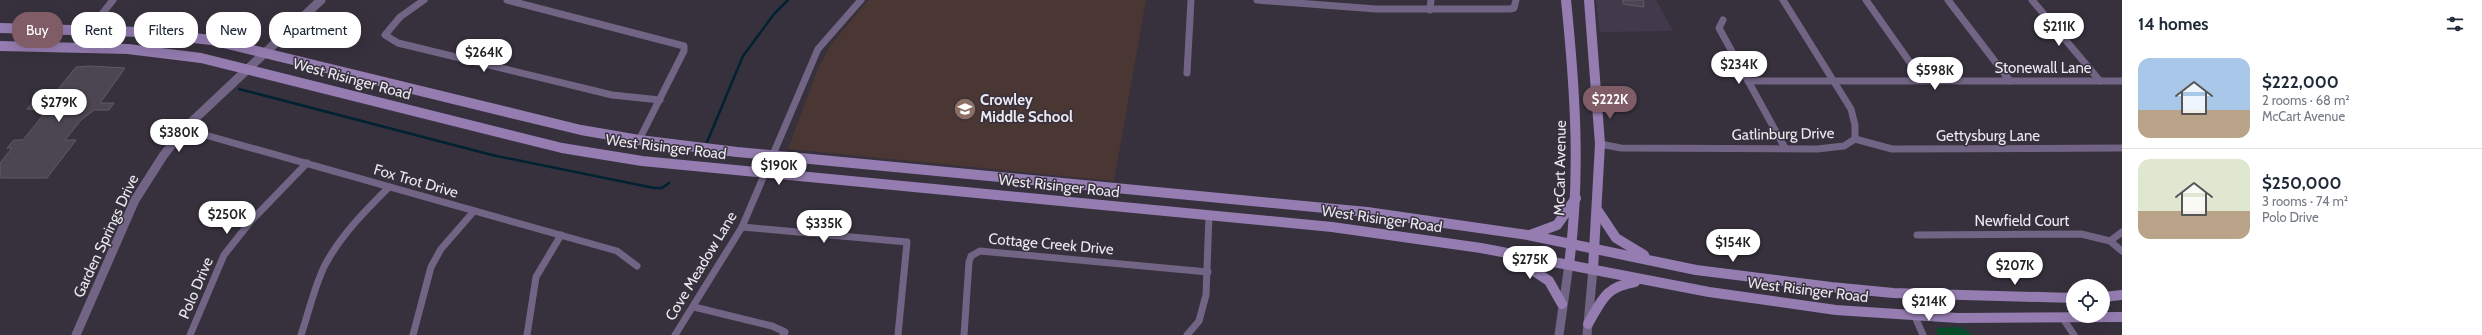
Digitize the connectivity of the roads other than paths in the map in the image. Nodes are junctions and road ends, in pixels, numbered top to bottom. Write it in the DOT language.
graph roads {
  1 [pos="113,0"];
  2 [pos="321,0"];
  3 [pos="424,0"];
  4 [pos="507,0"];
  5 [pos="861,0"];
  6 [pos="1191,0"];
  7 [pos="1257,0"];
  8 [pos="1347,0"];
  9 [pos="1430,0"];
  10 [pos="1516,0"];
  11 [pos="1566,0"];
  12 [pos="1589,0"];
  13 [pos="1783,0"];
  14 [pos="1866,0"];
  15 [pos="1948,0"];
  16 [pos="2032,0"];
  17 [pos="1347,7"];
  18 [pos="1430,10"];
  19 [pos="103,12"];
  20 [pos="1723,20"];
  21 [pos="0,28"];
  22 [pos="71,29"];
  23 [pos="126,32"];
  24 [pos="0,46"];
  25 [pos="264,51"];
  26 [pos="247,68"];
  27 [pos="1187,73"];
  28 [pos="1748,81"];
  29 [pos="1834,81"];
  30 [pos="1923,81"];
  31 [pos="2010,81"];
  32 [pos="2100,81"];
  33 [pos="2122,81"];
  34 [pos="660,100"];
  35 [pos="184,129"];
  36 [pos="1855,139"];
  37 [pos="639,140"];
  38 [pos="1600,144"];
  39 [pos="1785,148"];
  40 [pos="2122,148"];
  41 [pos="773,155"];
  42 [pos="307,163"];
  43 [pos="765,174"];
  44 [pos="389,187"];
  45 [pos="1210,197"];
  46 [pos="1576,198"];
  47 [pos="474,211"];
  48 [pos="1597,211"];
  49 [pos="1209,215"];
  50 [pos="742,227"];
  51 [pos="2122,232"];
  52 [pos="561,235"];
  53 [pos="1917,235"];
  54 [pos="1528,236"];
  55 [pos="2110,241"];
  56 [pos="1572,244"];
  57 [pos="1595,249"];
  58 [pos="2122,251"];
  59 [pos="1506,253"];
  60 [pos="1569,264"];
  61 [pos="1664,264"];
  62 [pos="637,266"];
  63 [pos="1593,269"];
  64 [pos="1208,272"];
  65 [pos="1645,280"];
  66 [pos="1906,294"];
  67 [pos="2122,295"];
  68 [pos="2110,296"];
  69 [pos="2066,298"];
  70 [pos="1562,304"];
  71 [pos="694,307"];
  72 [pos="1916,317"];
  73 [pos="2122,317"];
  74 [pos="2064,320"];
  75 [pos="1588,324"];
  76 [pos="76,335"];
  77 [pos="190,335"];
  78 [pos="301,335"];
  79 [pos="413,335"];
  80 [pos="527,335"];
  81 [pos="675,335"];
  82 [pos="783,335"];
  83 [pos="898,335"];
  84 [pos="964,335"];
  85 [pos="1187,335"];
  86 [pos="1559,335"];
  87 [pos="1587,335"];
  88 [pos="1923,335"];
  89 [pos="2074,335"];
  1 -- 19 [label="street"];
  2 -- 25 [label="street, Garden Springs Drive"];
  3 -- 34 [label="street"];
  4 -- 34 [label="street"];
  5 -- 41 [label="street, Cove Meadow Lane"];
  6 -- 27 [label="street"];
  7 -- 17 [label="street"];
  8 -- 17 [label="street"];
  9 -- 18 [label="street"];
  10 -- 18 [label="street"];
  11 -- 46 [label="main road, McCart Avenue"];
  12 -- 38 [label="main road"];
  13 -- 29 [label="street, Gatlinburg Drive"];
  14 -- 30 [label="street"];
  15 -- 31 [label="street"];
  16 -- 32 [label="street"];
  17 -- 18 [label="street"];
  20 -- 28 [label="street"];
  21 -- 22 [label="main road, West Risinger Road"];
  23 -- 25 [label="main road, West Risinger Road"];
  24 -- 26 [label="main road, West Risinger Road"];
  25 -- 26 [label="street, Garden Springs Drive"];
  25 -- 37 [label="main road, West Risinger Road"];
  26 -- 35 [label="street, Garden Springs Drive"];
  26 -- 43 [label="main road, West Risinger Road"];
  28 -- 29 [label="street, Stonewall Lane"];
  28 -- 39 [label="street"];
  29 -- 30 [label="street, Stonewall Lane"];
  29 -- 36 [label="street, Gatlinburg Drive"];
  30 -- 31 [label="street, Stonewall Lane"];
  31 -- 32 [label="street, Stonewall Lane"];
  32 -- 33 [label="street, Stonewall Lane"];
  34 -- 37 [label="street"];
  35 -- 42 [label="street, Fox Trot Drive"];
  35 -- 76 [label="street, Garden Springs Drive"];
  36 -- 39 [label="street, Gatlinburg Drive"];
  36 -- 40 [label="street, Gettysburg Lane"];
  37 -- 41 [label="main road, West Risinger Road"];
  38 -- 39 [label="street, Gatlinburg Drive"];
  38 -- 48 [label="main road"];
  41 -- 43 [label="street, Cove Meadow Lane"];
  41 -- 45 [label="main road, West Risinger Road"];
  42 -- 44 [label="street, Fox Trot Drive"];
  42 -- 77 [label="street, Polo Drive"];
  43 -- 49 [label="main road, West Risinger Road"];
  43 -- 50 [label="street, Cove Meadow Lane"];
  44 -- 47 [label="street, Fox Trot Drive"];
  44 -- 78 [label="street"];
  45 -- 49 [label="main road"];
  45 -- 54 [label="main road, West Risinger Road"];
  46 -- 54 [label="main road"];
  46 -- 56 [label="main road, McCart Avenue"];
  47 -- 52 [label="street, Fox Trot Drive"];
  47 -- 79 [label="street"];
  48 -- 57 [label="main road"];
  48 -- 61 [label="main road"];
  49 -- 59 [label="main road, West Risinger Road"];
  49 -- 64 [label="street"];
  50 -- 71 [label="street, Cove Meadow Lane"];
  50 -- 83 [label="street"];
  51 -- 55 [label="street"];
  52 -- 62 [label="street, Fox Trot Drive"];
  52 -- 80 [label="street"];
  53 -- 55 [label="street, Newfield Court"];
  54 -- 56 [label="main road, West Risinger Road"];
  55 -- 58 [label="street, Newfield Court"];
  56 -- 57 [label="main road, West Risinger Road"];
  56 -- 60 [label="main road, McCart Avenue"];
  57 -- 61 [label="main road, West Risinger Road"];
  57 -- 63 [label="main road"];
  59 -- 60 [label="main road, West Risinger Road"];
  59 -- 70 [label="main road"];
  60 -- 63 [label="main road, West Risinger Road"];
  60 -- 70 [label="street, McCart Avenue"];
  61 -- 66 [label="main road, West Risinger Road"];
  63 -- 65 [label="main road, West Risinger Road"];
  63 -- 75 [label="street"];
  64 -- 84 [label="street, Cottage Creek Drive"];
  64 -- 85 [label="street"];
  65 -- 72 [label="main road, West Risinger Road"];
  65 -- 75 [label="main road"];
  66 -- 69 [label="main road, West Risinger Road"];
  66 -- 72 [label="street"];
  67 -- 68 [label="main road"];
  70 -- 86 [label="street, McCart Avenue"];
  71 -- 81 [label="street, Cove Meadow Lane"];
  71 -- 82 [label="street"];
  72 -- 74 [label="main road, West Risinger Road"];
  72 -- 88 [label="street"];
  73 -- 74 [label="main road, West Risinger Road"];
  74 -- 89 [label="street"];
  75 -- 87 [label="street"];
}
